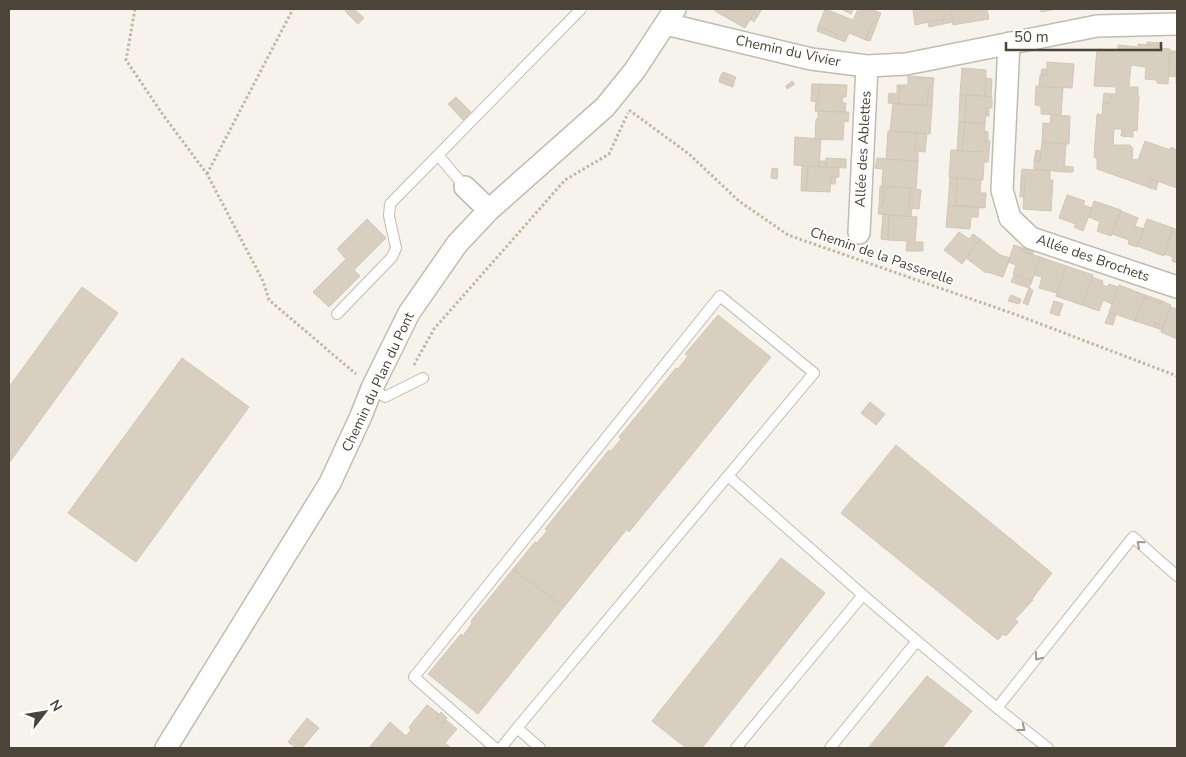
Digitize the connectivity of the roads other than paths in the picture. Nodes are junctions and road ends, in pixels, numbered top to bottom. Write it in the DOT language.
graph roads {
  1 [pos="581,9"];
  2 [pos="671,17"];
  3 [pos="1177,24"];
  4 [pos="1008,44"];
  5 [pos="867,66"];
  6 [pos="438,155"];
  7 [pos="465,187"];
  8 [pos="489,210"];
  9 [pos="859,233"];
  10 [pos="1177,287"];
  11 [pos="338,314"];
  12 [pos="423,378"];
  13 [pos="372,388"];
  14 [pos="728,476"];
  15 [pos="1177,576"];
  16 [pos="863,595"];
  17 [pos="917,642"];
  18 [pos="997,708"];
  19 [pos="517,728"];
  20 [pos="166,748"];
  21 [pos="495,748"];
  22 [pos="501,748"];
  23 [pos="540,748"];
  24 [pos="736,748"];
  25 [pos="830,748"];
  26 [pos="1048,748"];
  1 -- 6 [label="lane"];
  2 -- 5 [label="street, Chemin du Vivier"];
  2 -- 8 [label="street, Chemin du Plan du Pont"];
  3 -- 4 [label="street, Chemin du Vivier"];
  4 -- 5 [label="street, Chemin du Vivier"];
  4 -- 10 [label="street, Allée des Brochets"];
  5 -- 9 [label="street, Allée des Ablettes"];
  6 -- 7 [label="lane"];
  6 -- 11 [label="lane"];
  7 -- 8 [label="street"];
  8 -- 13 [label="street, Chemin du Plan du Pont"];
  12 -- 13 [label="lane"];
  13 -- 20 [label="street, Chemin du Plan du Pont"];
  14 -- 16 [label="lane"];
  14 -- 19 [label="lane"];
  14 -- 21 [label="lane"];
  15 -- 18 [label="lane, one-way"];
  16 -- 17 [label="lane"];
  16 -- 24 [label="lane"];
  17 -- 18 [label="lane"];
  17 -- 25 [label="lane"];
  18 -- 26 [label="lane, one-way"];
  19 -- 22 [label="lane"];
  19 -- 23 [label="lane"];
}
